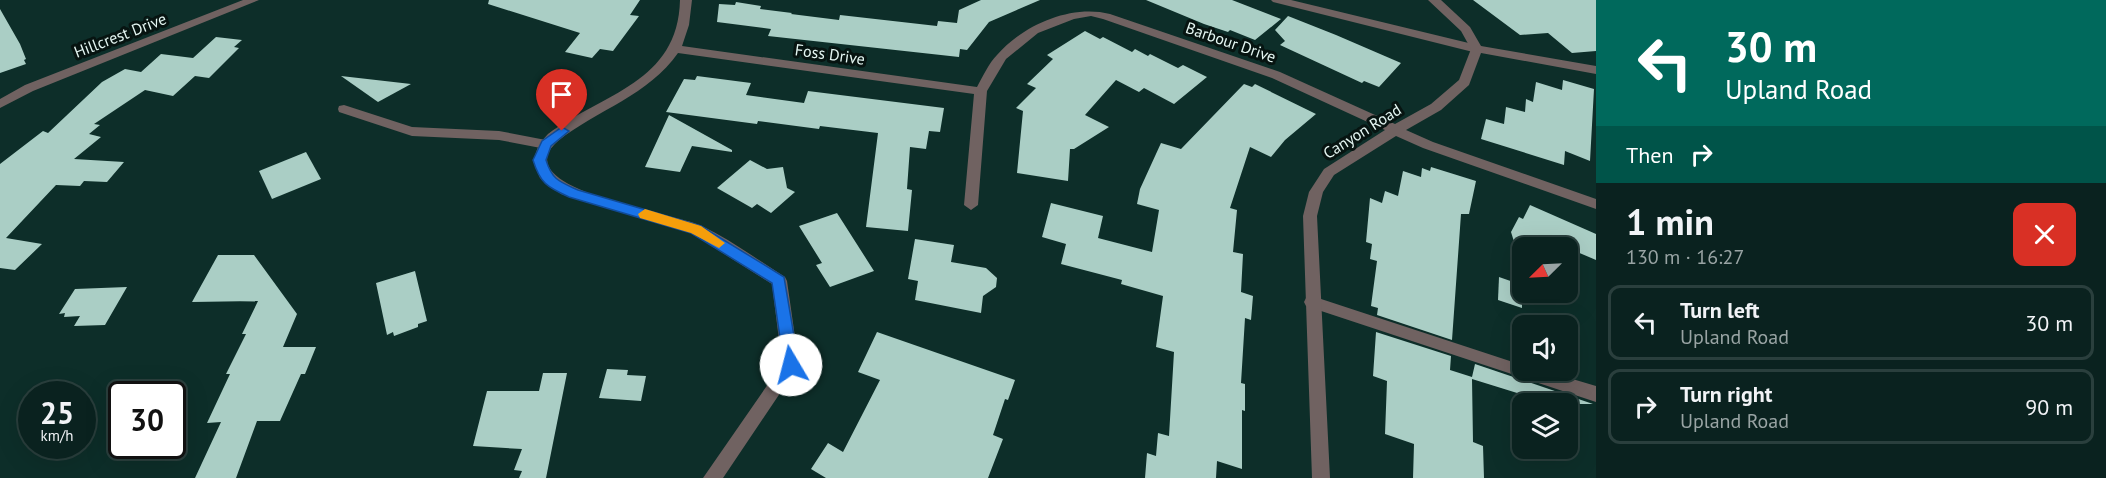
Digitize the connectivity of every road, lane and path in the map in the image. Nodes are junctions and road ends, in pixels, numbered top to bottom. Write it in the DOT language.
graph roads {
  1 [pos="254,0"];
  2 [pos="686,0"];
  3 [pos="1277,0"];
  4 [pos="1434,0"];
  5 [pos="675,49"];
  6 [pos="1477,49"];
  7 [pos="1596,70"];
  8 [pos="981,91"];
  9 [pos="0,104"];
  10 [pos="344,109"];
  11 [pos="1395,130"];
  12 [pos="546,144"];
  13 [pos="1596,204"];
  14 [pos="971,205"];
  15 [pos="1312,302"];
  16 [pos="1596,394"];
  17 [pos="712,478"];
  18 [pos="1321,478"];
  1 -- 9 [label="street, Hillcrest Drive"];
  2 -- 5 [label="street"];
  3 -- 6 [label="street"];
  4 -- 6 [label="street"];
  5 -- 8 [label="street, Foss Drive"];
  5 -- 12 [label="street"];
  6 -- 7 [label="street"];
  6 -- 11 [label="street, Canyon Road"];
  8 -- 11 [label="street, Barbour Drive"];
  8 -- 14 [label="street, Barbour Drive"];
  10 -- 12 [label="street"];
  11 -- 13 [label="street, Barbour Drive"];
  11 -- 15 [label="street, Canyon Road"];
  12 -- 17 [label="street"];
  15 -- 16 [label="street"];
  15 -- 18 [label="street, Canyon Road"];
}
